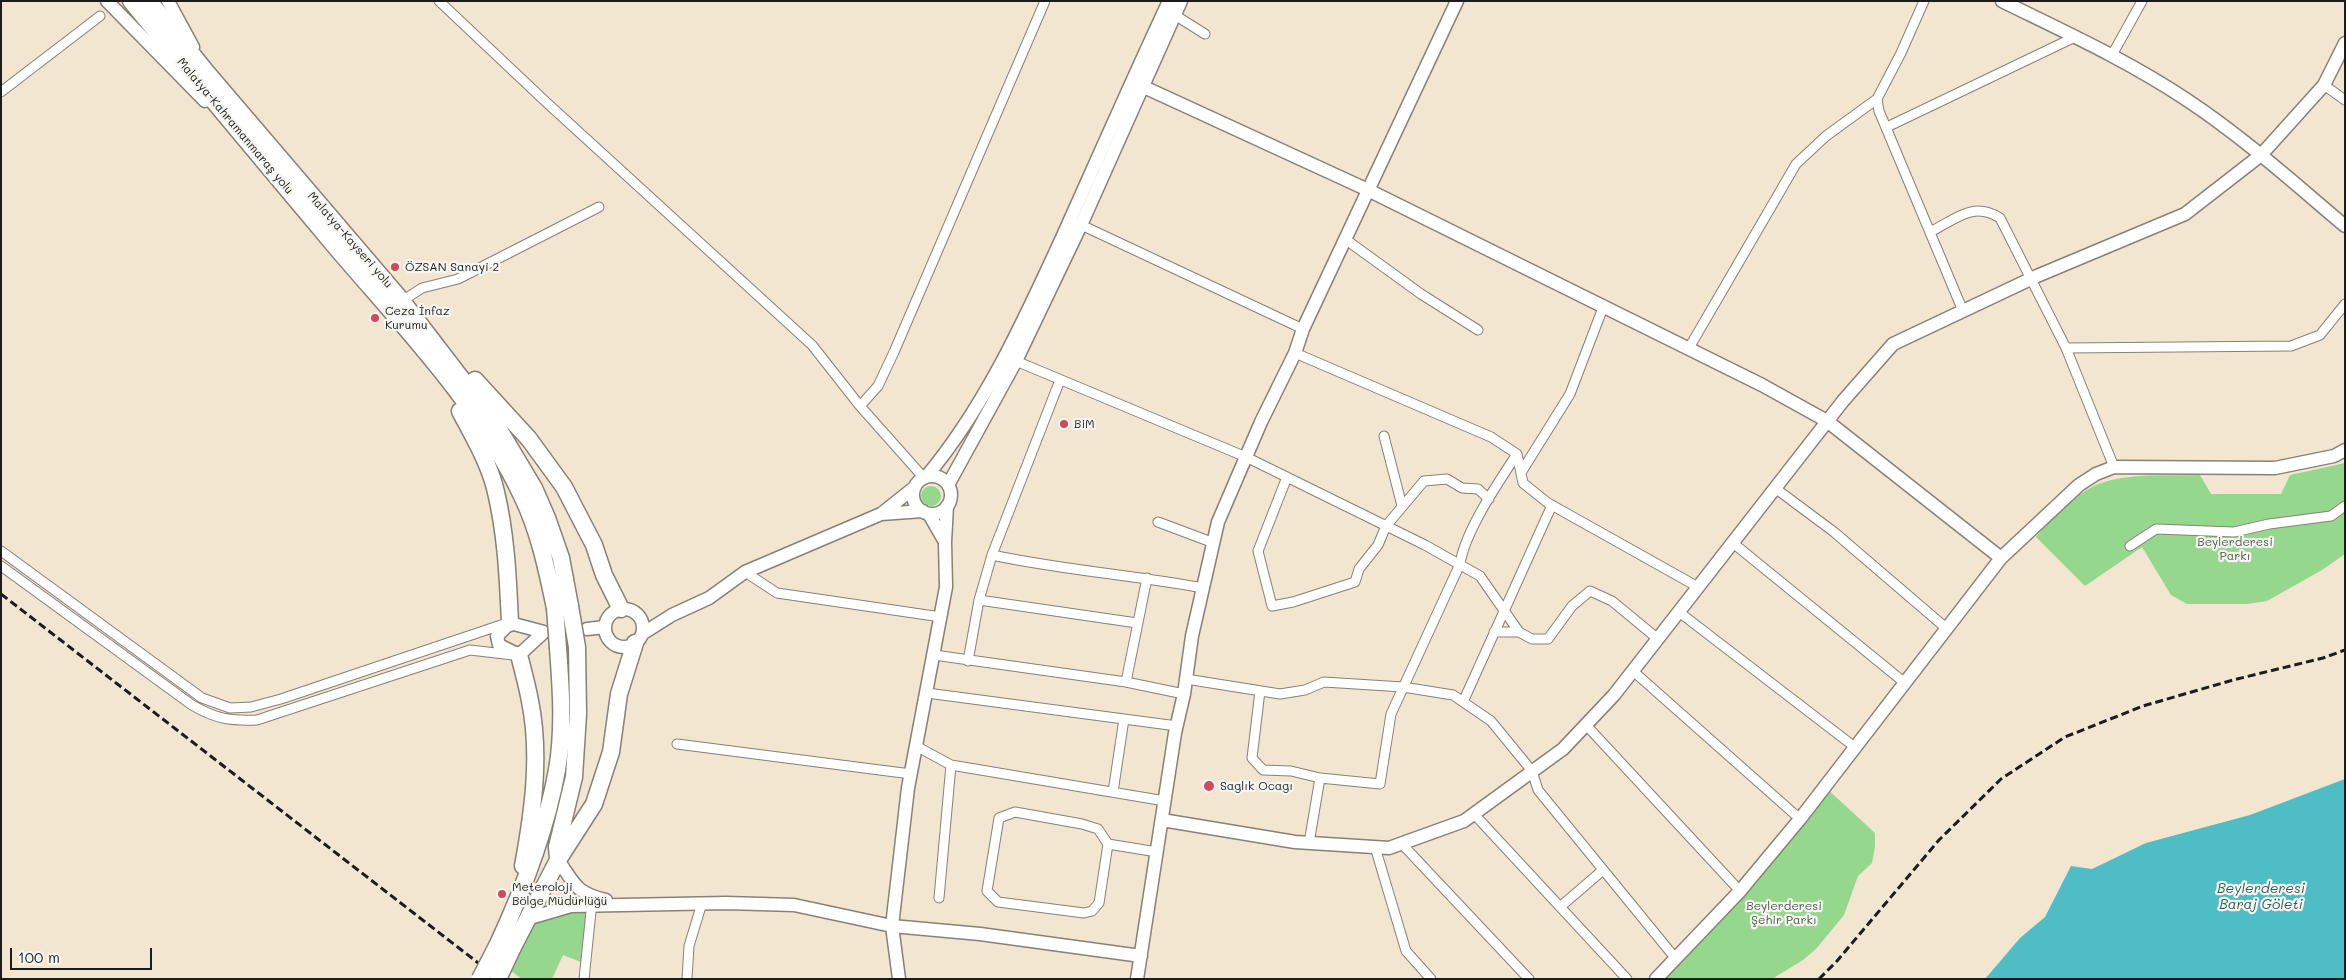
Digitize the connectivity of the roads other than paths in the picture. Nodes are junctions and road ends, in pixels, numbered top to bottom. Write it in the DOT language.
graph roads {
  1 [pos="107,1"];
  2 [pos="131,1"];
  3 [pos="149,1"];
  4 [pos="168,1"];
  5 [pos="439,1"];
  6 [pos="1045,1"];
  7 [pos="1181,1"];
  8 [pos="1457,1"];
  9 [pos="1924,1"];
  10 [pos="2002,1"];
  11 [pos="2142,1"];
  12 [pos="1170,9"];
  13 [pos="100,16"];
  14 [pos="1205,34"];
  15 [pos="2075,37"];
  16 [pos="2345,43"];
  17 [pos="2112,55"];
  18 [pos="208,74"];
  19 [pos="1138,84"];
  20 [pos="2324,86"];
  21 [pos="1,92"];
  22 [pos="1877,99"];
  23 [pos="2345,100"];
  24 [pos="1887,127"];
  25 [pos="257,153"];
  26 [pos="2261,156"];
  27 [pos="1368,190"];
  28 [pos="599,208"];
  29 [pos="1075,223"];
  30 [pos="2345,226"];
  31 [pos="1930,232"];
  32 [pos="1345,240"];
  33 [pos="2031,279"];
  34 [pos="402,301"];
  35 [pos="2345,304"];
  36 [pos="1604,305"];
  37 [pos="1963,311"];
  38 [pos="1303,329"];
  39 [pos="1478,330"];
  40 [pos="1689,348"];
  41 [pos="2066,348"];
  42 [pos="1296,353"];
  43 [pos="1010,359"];
  44 [pos="438,367"];
  45 [pos="1060,380"];
  46 [pos="860,406"];
  47 [pos="1827,422"];
  48 [pos="1384,436"];
  49 [pos="2345,450"];
  50 [pos="1517,454"];
  51 [pos="1246,458"];
  52 [pos="2114,466"];
  53 [pos="1522,472"];
  54 [pos="1287,478"];
  55 [pos="922,480"];
  56 [pos="948,485"];
  57 [pos="1776,488"];
  58 [pos="1489,498"];
  59 [pos="1552,505"];
  60 [pos="947,506"];
  61 [pos="1402,506"];
  62 [pos="2345,506"];
  63 [pos="926,512"];
  64 [pos="881,514"];
  65 [pos="1158,522"];
  66 [pos="1386,526"];
  67 [pos="944,542"];
  68 [pos="1214,543"];
  69 [pos="1733,543"];
  70 [pos="2130,546"];
  71 [pos="1,551"];
  72 [pos="992,555"];
  73 [pos="2001,558"];
  74 [pos="1460,564"];
  75 [pos="1,566"];
  76 [pos="745,572"];
  77 [pos="1148,578"];
  78 [pos="1698,587"];
  79 [pos="1204,588"];
  80 [pos="979,600"];
  81 [pos="562,607"];
  82 [pos="621,609"];
  83 [pos="1504,611"];
  84 [pos="1679,612"];
  85 [pos="672,615"];
  86 [pos="639,616"];
  87 [pos="941,617"];
  88 [pos="510,623"];
  89 [pos="1138,623"];
  90 [pos="605,627"];
  91 [pos="587,628"];
  92 [pos="1946,628"];
  93 [pos="1494,632"];
  94 [pos="1519,632"];
  95 [pos="639,638"];
  96 [pos="1658,639"];
  97 [pos="934,655"];
  98 [pos="519,656"];
  99 [pos="968,661"];
  100 [pos="1633,671"];
  101 [pos="1186,679"];
  102 [pos="1126,682"];
  103 [pos="1905,683"];
  104 [pos="1403,687"];
  105 [pos="1260,691"];
  106 [pos="927,693"];
  107 [pos="1184,694"];
  108 [pos="1464,702"];
  109 [pos="1124,719"];
  110 [pos="1586,724"];
  111 [pos="1177,726"];
  112 [pos="677,744"];
  113 [pos="916,746"];
  114 [pos="1856,748"];
  115 [pos="951,765"];
  116 [pos="1532,771"];
  117 [pos="911,774"];
  118 [pos="1320,778"];
  119 [pos="1113,792"];
  120 [pos="1165,801"];
  121 [pos="1474,814"];
  122 [pos="1800,819"];
  123 [pos="1162,820"];
  124 [pos="1308,843"];
  125 [pos="1108,844"];
  126 [pos="1401,844"];
  127 [pos="1375,847"];
  128 [pos="1157,852"];
  129 [pos="558,860"];
  130 [pos="1603,870"];
  131 [pos="1740,891"];
  132 [pos="939,898"];
  133 [pos="592,901"];
  134 [pos="517,902"];
  135 [pos="702,903"];
  136 [pos="1560,907"];
  137 [pos="530,918"];
  138 [pos="892,926"];
  139 [pos="505,946"];
  140 [pos="1141,956"];
  141 [pos="1676,959"];
  142 [pos="480,979"];
  143 [pos="498,979"];
  144 [pos="584,979"];
  145 [pos="687,979"];
  146 [pos="899,979"];
  147 [pos="1137,979"];
  148 [pos="1431,979"];
  149 [pos="1529,979"];
  150 [pos="1627,979"];
  151 [pos="1656,979"];
  1 -- 25 [label="street"];
  2 -- 25 [label="highway, Malatya-Kahramanmaraş yolu"];
  3 -- 18 [label="highway, Malatya-Kayseri yolu"];
  4 -- 18 [label="street"];
  5 -- 46 [label="street"];
  6 -- 46 [label="street"];
  7 -- 12 [label="street"];
  8 -- 27 [label="street"];
  9 -- 22 [label="street"];
  10 -- 15 [label="street"];
  11 -- 17 [label="street"];
  12 -- 14 [label="street"];
  12 -- 19 [label="street"];
  13 -- 21 [label="street"];
  15 -- 17 [label="street"];
  15 -- 24 [label="street"];
  16 -- 20 [label="street"];
  17 -- 26 [label="street"];
  18 -- 34 [label="highway, Malatya-Kayseri yolu"];
  19 -- 27 [label="street"];
  19 -- 29 [label="street"];
  20 -- 23 [label="street"];
  20 -- 26 [label="street"];
  22 -- 24 [label="street"];
  22 -- 40 [label="street"];
  24 -- 31 [label="street"];
  25 -- 44 [label="highway, Malatya-Kahramanmaraş yolu"];
  26 -- 30 [label="street"];
  26 -- 33 [label="street"];
  27 -- 32 [label="street"];
  27 -- 36 [label="street"];
  28 -- 34 [label="street"];
  29 -- 38 [label="street"];
  29 -- 43 [label="street"];
  31 -- 33 [label="street"];
  31 -- 37 [label="street"];
  32 -- 38 [label="street"];
  32 -- 39 [label="street"];
  33 -- 37 [label="street"];
  33 -- 41 [label="street"];
  34 -- 81 [label="highway, Malatya-Kayseri yolu"];
  34 -- 82 [label="highway"];
  35 -- 41 [label="street"];
  36 -- 40 [label="street"];
  36 -- 53 [label="street"];
  37 -- 47 [label="street"];
  38 -- 42 [label="street"];
  40 -- 47 [label="street"];
  41 -- 52 [label="street"];
  42 -- 50 [label="street"];
  42 -- 51 [label="street"];
  43 -- 45 [label="street"];
  43 -- 55 [label="street"];
  43 -- 56 [label="street"];
  44 -- 81 [label="highway, Malatya-Kahramanmaraş yolu"];
  44 -- 88 [label="highway"];
  45 -- 51 [label="street"];
  45 -- 72 [label="street"];
  46 -- 55 [label="street"];
  47 -- 57 [label="street"];
  47 -- 73 [label="street"];
  48 -- 61 [label="street"];
  49 -- 52 [label="street"];
  50 -- 53 [label="street"];
  50 -- 58 [label="street"];
  51 -- 54 [label="street"];
  51 -- 68 [label="street"];
  52 -- 73 [label="street"];
  53 -- 59 [label="street"];
  54 -- 66 [label="street"];
  54 -- 66 [label="street"];
  55 -- 56 [label="street"];
  55 -- 63 [label="street"];
  55 -- 64 [label="street"];
  56 -- 60 [label="street"];
  57 -- 69 [label="street"];
  57 -- 92 [label="street"];
  58 -- 61 [label="street"];
  58 -- 74 [label="street"];
  59 -- 78 [label="street"];
  59 -- 83 [label="street"];
  60 -- 63 [label="street"];
  60 -- 67 [label="street"];
  61 -- 66 [label="street"];
  62 -- 70 [label="street"];
  63 -- 64 [label="street"];
  63 -- 67 [label="street"];
  64 -- 76 [label="street"];
  65 -- 68 [label="street"];
  66 -- 74 [label="street"];
  67 -- 87 [label="street"];
  68 -- 79 [label="street"];
  69 -- 78 [label="street"];
  69 -- 103 [label="street"];
  71 -- 88 [label="street"];
  72 -- 77 [label="street"];
  72 -- 80 [label="street"];
  73 -- 92 [label="street"];
  74 -- 83 [label="street"];
  74 -- 104 [label="street"];
  75 -- 98 [label="street"];
  76 -- 85 [label="street"];
  76 -- 87 [label="street"];
  77 -- 79 [label="street"];
  77 -- 89 [label="street"];
  78 -- 84 [label="street"];
  79 -- 101 [label="street"];
  80 -- 89 [label="street"];
  80 -- 99 [label="street"];
  81 -- 129 [label="highway, Malatya-Kayseri yolu, bridge"];
  81 -- 134 [label="highway, Malatya-Kahramanmaraş yolu, bridge"];
  82 -- 86 [label="street"];
  82 -- 90 [label="street"];
  83 -- 93 [label="street"];
  83 -- 94 [label="street"];
  84 -- 96 [label="street"];
  84 -- 114 [label="street"];
  85 -- 86 [label="street"];
  85 -- 95 [label="street"];
  86 -- 95 [label="street"];
  87 -- 97 [label="street"];
  88 -- 98 [label="street"];
  88 -- 98 [label="street"];
  89 -- 102 [label="street"];
  90 -- 91 [label="street"];
  90 -- 95 [label="street"];
  92 -- 103 [label="street"];
  93 -- 94 [label="street"];
  93 -- 108 [label="street"];
  94 -- 96 [label="street"];
  95 -- 129 [label="highway"];
  96 -- 100 [label="street"];
  97 -- 99 [label="street"];
  97 -- 106 [label="street"];
  98 -- 134 [label="highway"];
  99 -- 102 [label="street"];
  100 -- 110 [label="street"];
  100 -- 122 [label="street"];
  101 -- 105 [label="street"];
  101 -- 107 [label="street"];
  102 -- 107 [label="street"];
  103 -- 114 [label="street"];
  104 -- 105 [label="street"];
  104 -- 108 [label="street"];
  104 -- 118 [label="street"];
  105 -- 118 [label="street"];
  106 -- 109 [label="street"];
  106 -- 113 [label="street"];
  107 -- 111 [label="street"];
  108 -- 116 [label="street"];
  109 -- 111 [label="street"];
  109 -- 119 [label="street"];
  110 -- 116 [label="street"];
  110 -- 131 [label="street"];
  111 -- 120 [label="street"];
  112 -- 117 [label="street"];
  113 -- 115 [label="street"];
  113 -- 117 [label="street"];
  114 -- 122 [label="street"];
  115 -- 119 [label="street"];
  115 -- 132 [label="street"];
  116 -- 121 [label="street"];
  116 -- 130 [label="street"];
  117 -- 138 [label="street"];
  118 -- 124 [label="street"];
  119 -- 120 [label="street"];
  120 -- 123 [label="street"];
  121 -- 126 [label="street"];
  121 -- 136 [label="street"];
  122 -- 131 [label="street"];
  123 -- 124 [label="street"];
  123 -- 128 [label="street"];
  124 -- 127 [label="street"];
  125 -- 125 [label="street"];
  125 -- 128 [label="street"];
  126 -- 127 [label="street"];
  126 -- 149 [label="street"];
  127 -- 148 [label="street"];
  128 -- 140 [label="street"];
  129 -- 133 [label="street"];
  129 -- 137 [label="highway, Malatya-Kayseri yolu"];
  130 -- 136 [label="street"];
  130 -- 141 [label="street"];
  131 -- 141 [label="street"];
  133 -- 135 [label="street"];
  133 -- 137 [label="street"];
  133 -- 144 [label="street"];
  134 -- 139 [label="highway, Malatya-Kahramanmaraş yolu"];
  135 -- 138 [label="street"];
  135 -- 145 [label="street"];
  136 -- 150 [label="street"];
  137 -- 139 [label="highway, Malatya-Kayseri yolu"];
  138 -- 140 [label="street"];
  138 -- 146 [label="street"];
  139 -- 142 [label="highway, Malatya-Kahramanmaraş yolu, bridge"];
  139 -- 143 [label="highway, Malatya-Kayseri yolu, bridge"];
  140 -- 147 [label="street"];
  141 -- 151 [label="street"];
}
